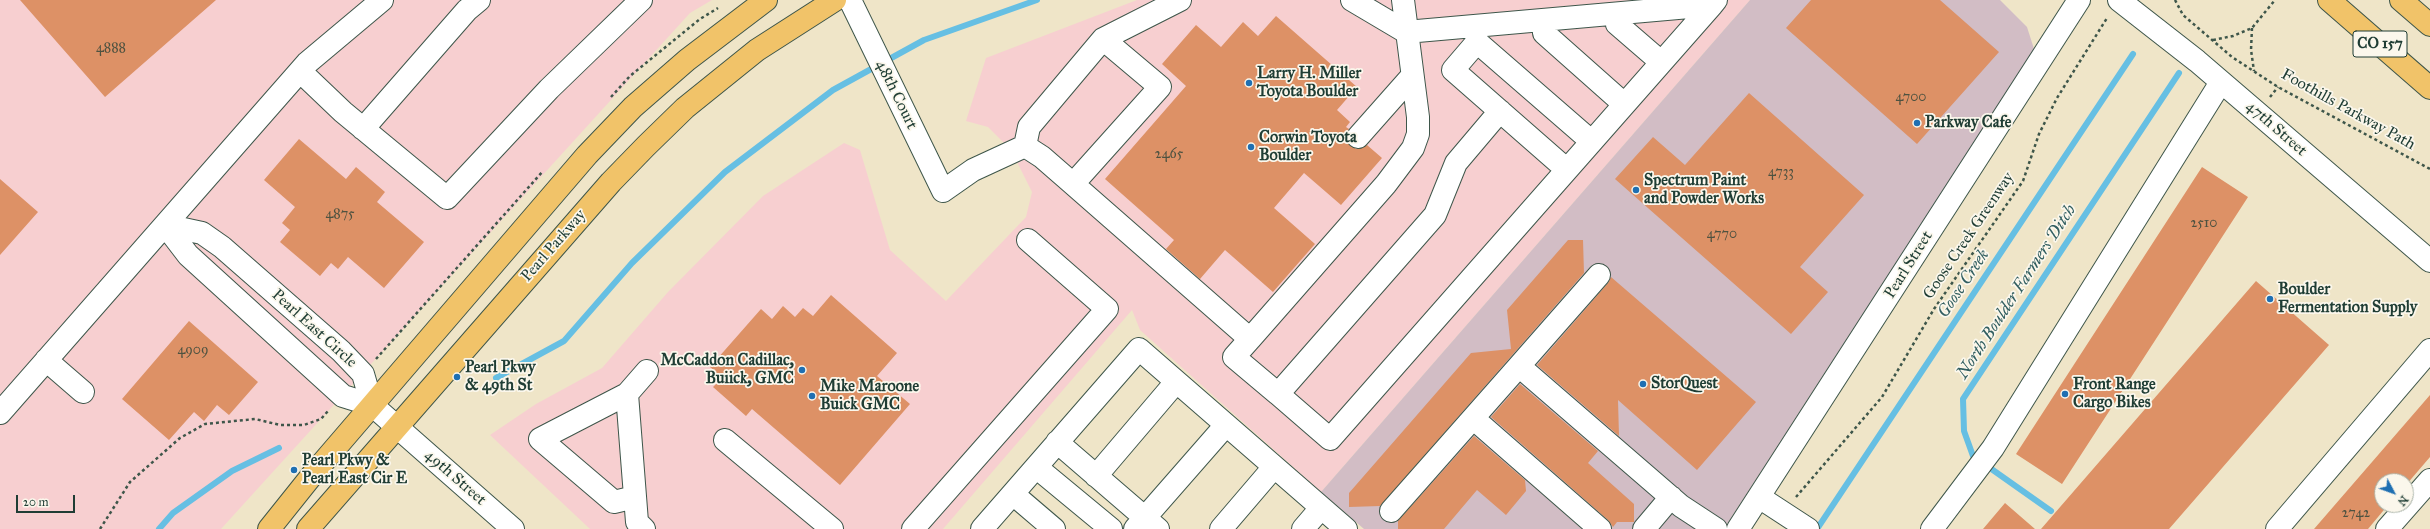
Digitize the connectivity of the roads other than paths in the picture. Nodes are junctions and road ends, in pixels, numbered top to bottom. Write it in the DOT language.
graph roads {
  1 [pos="382,0"];
  2 [pos="479,0"];
  3 [pos="641,0"];
  4 [pos="766,0"];
  5 [pos="835,0"];
  6 [pos="850,0"];
  7 [pos="1180,0"];
  8 [pos="1352,0"];
  9 [pos="1403,0"];
  10 [pos="2079,0"];
  11 [pos="2330,0"];
  12 [pos="2401,0"];
  13 [pos="1714,3"];
  14 [pos="2115,6"];
  15 [pos="1618,14"];
  16 [pos="1543,20"];
  17 [pos="2430,25"];
  18 [pos="1406,32"];
  19 [pos="1476,34"];
  20 [pos="1103,39"];
  21 [pos="1661,62"];
  22 [pos="300,72"];
  23 [pos="1412,76"];
  24 [pos="2221,82"];
  25 [pos="2430,88"];
  26 [pos="1624,104"];
  27 [pos="1500,112"];
  28 [pos="363,129"];
  29 [pos="1358,137"];
  30 [pos="1591,141"];
  31 [pos="1025,146"];
  32 [pos="1566,169"];
  33 [pos="1074,184"];
  34 [pos="165,225"];
  35 [pos="1028,240"];
  36 [pos="2430,261"];
  37 [pos="1598,275"];
  38 [pos="1250,339"];
  39 [pos="2430,350"];
  40 [pos="46,360"];
  41 [pos="1519,366"];
  42 [pos="647,371"];
  43 [pos="1176,382"];
  44 [pos="83,392"];
  45 [pos="627,394"];
  46 [pos="1278,394"];
  47 [pos="372,405"];
  48 [pos="0,413"];
  49 [pos="1474,419"];
  50 [pos="1226,425"];
  51 [pos="396,428"];
  52 [pos="725,440"];
  53 [pos="1057,442"];
  54 [pos="1036,466"];
  55 [pos="1274,467"];
  56 [pos="1096,476"];
  57 [pos="2430,480"];
  58 [pos="1013,494"];
  59 [pos="635,497"];
  60 [pos="1671,497"];
  61 [pos="1759,497"];
  62 [pos="1321,508"];
  63 [pos="1392,512"];
  64 [pos="1797,522"];
  65 [pos="1146,525"];
  66 [pos="984,528"];
  67 [pos="269,529"];
  68 [pos="308,529"];
  69 [pos="514,529"];
  70 [pos="644,529"];
  71 [pos="832,529"];
  72 [pos="913,529"];
  73 [pos="1054,529"];
  74 [pos="1112,529"];
  75 [pos="1221,529"];
  76 [pos="1303,529"];
  77 [pos="1346,529"];
  78 [pos="1600,529"];
  79 [pos="1644,529"];
  80 [pos="1716,529"];
  81 [pos="1738,529"];
  82 [pos="1932,529"];
  83 [pos="2277,529"];
  84 [pos="2387,529"];
  1 -- 22 [label="street"];
  2 -- 28 [label="street"];
  3 -- 28 [label="street"];
  4 -- 47 [label="main road"];
  5 -- 51 [label="main road, Pearl Parkway"];
  6 -- 31 [label="street, 48th Court"];
  7 -- 20 [label="street"];
  8 -- 18 [label="street"];
  9 -- 18 [label="street"];
  10 -- 61 [label="street, Pearl Street"];
  11 -- 25 [label="main road, CO 157"];
  12 -- 17 [label="main road, CO 157"];
  13 -- 15 [label="street"];
  13 -- 21 [label="street"];
  14 -- 24 [label="street, 47th Street"];
  15 -- 16 [label="street"];
  15 -- 21 [label="street"];
  16 -- 19 [label="street"];
  16 -- 26 [label="street"];
  18 -- 19 [label="street"];
  18 -- 23 [label="street"];
  19 -- 27 [label="street"];
  19 -- 30 [label="street"];
  20 -- 31 [label="street"];
  20 -- 33 [label="street"];
  21 -- 26 [label="street"];
  22 -- 28 [label="street"];
  22 -- 34 [label="street"];
  23 -- 29 [label="street"];
  23 -- 38 [label="street"];
  24 -- 36 [label="street, 47th Street"];
  24 -- 82 [label="street"];
  26 -- 30 [label="street"];
  27 -- 32 [label="street"];
  27 -- 46 [label="street"];
  30 -- 32 [label="street"];
  31 -- 33 [label="street"];
  32 -- 46 [label="street"];
  33 -- 38 [label="street"];
  34 -- 40 [label="street"];
  34 -- 47 [label="street, Pearl East Circle"];
  34 -- 47 [label="street, Pearl East Circle"];
  35 -- 72 [label="street"];
  37 -- 41 [label="street"];
  38 -- 46 [label="street"];
  39 -- 83 [label="street"];
  40 -- 44 [label="street"];
  40 -- 48 [label="street"];
  41 -- 49 [label="street"];
  41 -- 60 [label="street"];
  42 -- 45 [label="street"];
  43 -- 50 [label="street"];
  43 -- 53 [label="street"];
  43 -- 56 [label="street"];
  45 -- 59 [label="street"];
  45 -- 59 [label="street"];
  47 -- 51 [label="street, 49th Street"];
  47 -- 67 [label="main road"];
  49 -- 63 [label="street"];
  49 -- 78 [label="street"];
  50 -- 55 [label="street"];
  50 -- 65 [label="street"];
  51 -- 68 [label="main road, Pearl Parkway"];
  51 -- 69 [label="street, 49th Street"];
  52 -- 71 [label="street"];
  53 -- 54 [label="street"];
  53 -- 56 [label="street"];
  54 -- 58 [label="street"];
  54 -- 74 [label="street"];
  55 -- 62 [label="street"];
  55 -- 75 [label="street"];
  56 -- 65 [label="street"];
  57 -- 84 [label="street"];
  58 -- 66 [label="street"];
  58 -- 73 [label="street"];
  59 -- 70 [label="street"];
  60 -- 79 [label="street"];
  60 -- 80 [label="street"];
  61 -- 64 [label="street"];
  61 -- 81 [label="street, Pearl Street"];
  62 -- 76 [label="street"];
  62 -- 77 [label="street"];
}
